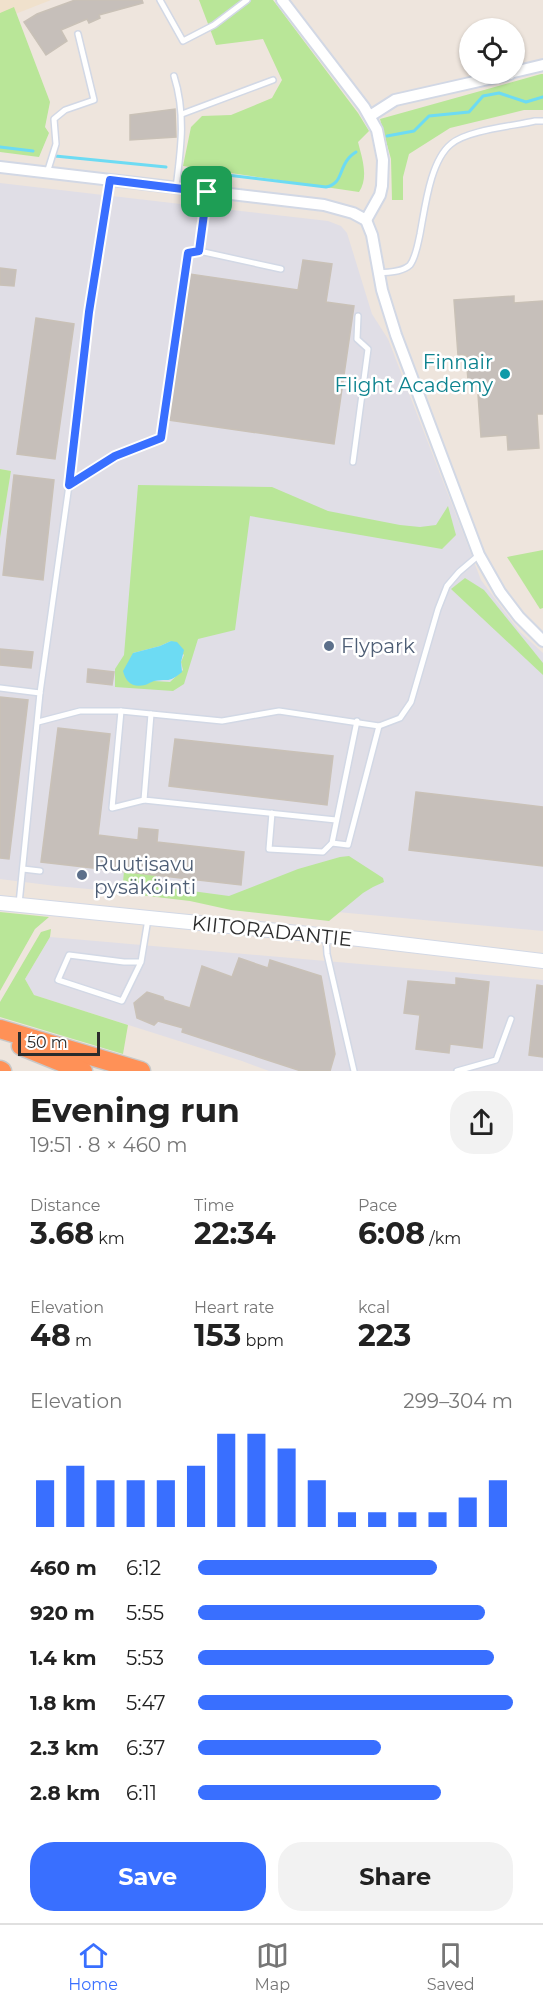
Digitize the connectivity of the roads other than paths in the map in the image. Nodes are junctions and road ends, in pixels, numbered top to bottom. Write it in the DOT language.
graph roads {
  1 [pos="160,0"];
  2 [pos="247,0"];
  3 [pos="282,0"];
  4 [pos="78,34"];
  5 [pos="543,65"];
  6 [pos="525,70"];
  7 [pos="174,76"];
  8 [pos="273,80"];
  9 [pos="464,84"];
  10 [pos="182,114"];
  11 [pos="370,116"];
  12 [pos="543,121"];
  13 [pos="0,167"];
  14 [pos="47,173"];
  15 [pos="110,180"];
  16 [pos="176,188"];
  17 [pos="207,192"];
  18 [pos="366,220"];
  19 [pos="199,251"];
  20 [pos="281,269"];
  21 [pos="379,273"];
  22 [pos="358,316"];
  23 [pos="353,462"];
  24 [pos="69,485"];
  25 [pos="479,555"];
  26 [pos="543,641"];
  27 [pos="0,688"];
  28 [pos="40,693"];
  29 [pos="122,711"];
  30 [pos="152,714"];
  31 [pos="357,721"];
  32 [pos="38,722"];
  33 [pos="379,726"];
  34 [pos="144,800"];
  35 [pos="272,813"];
  36 [pos="336,820"];
  37 [pos="332,843"];
  38 [pos="23,869"];
  39 [pos="40,871"];
  40 [pos="0,903"];
  41 [pos="19,905"];
  42 [pos="148,918"];
  43 [pos="326,937"];
  44 [pos="543,961"];
  45 [pos="141,962"];
  46 [pos="510,1019"];
  47 [pos="0,1029"];
  48 [pos="0,1038"];
  49 [pos="83,1071"];
  50 [pos="141,1071"];
  51 [pos="354,1071"];
  52 [pos="457,1071"];
  1 -- 2 [label="lane"];
  3 -- 11 [label="street"];
  4 -- 14 [label="lane"];
  5 -- 6 [label="street"];
  7 -- 10 [label="lane"];
  8 -- 10 [label="lane"];
  9 -- 11 [label="street"];
  10 -- 16 [label="lane"];
  11 -- 18 [label="street"];
  12 -- 21 [label="lane"];
  13 -- 14 [label="street"];
  14 -- 15 [label="street"];
  15 -- 16 [label="street"];
  15 -- 24 [label="lane"];
  16 -- 17 [label="street"];
  17 -- 18 [label="street"];
  17 -- 19 [label="lane"];
  18 -- 21 [label="street"];
  19 -- 20 [label="lane"];
  19 -- 24 [label="lane"];
  21 -- 25 [label="street"];
  22 -- 23 [label="lane"];
  24 -- 28 [label="lane"];
  25 -- 26 [label="street"];
  25 -- 33 [label="lane"];
  27 -- 28 [label="lane"];
  28 -- 32 [label="lane"];
  29 -- 30 [label="lane"];
  29 -- 32 [label="lane"];
  29 -- 34 [label="lane"];
  30 -- 31 [label="lane"];
  30 -- 34 [label="lane"];
  31 -- 33 [label="lane"];
  31 -- 36 [label="lane"];
  32 -- 38 [label="lane"];
  33 -- 37 [label="lane"];
  34 -- 35 [label="lane"];
  35 -- 36 [label="lane"];
  35 -- 37 [label="lane"];
  36 -- 37 [label="lane"];
  38 -- 39 [label="lane"];
  38 -- 41 [label="lane"];
  40 -- 41 [label="main road, KIITORADANTIE"];
  41 -- 42 [label="main road, KIITORADANTIE"];
  42 -- 43 [label="main road, KIITORADANTIE"];
  42 -- 45 [label="lane"];
  43 -- 44 [label="main road, KIITORADANTIE"];
  43 -- 51 [label="lane"];
  45 -- 45 [label="lane"];
  46 -- 52 [label="lane"];
  47 -- 50 [label="highway"];
  48 -- 49 [label="highway"];
}
